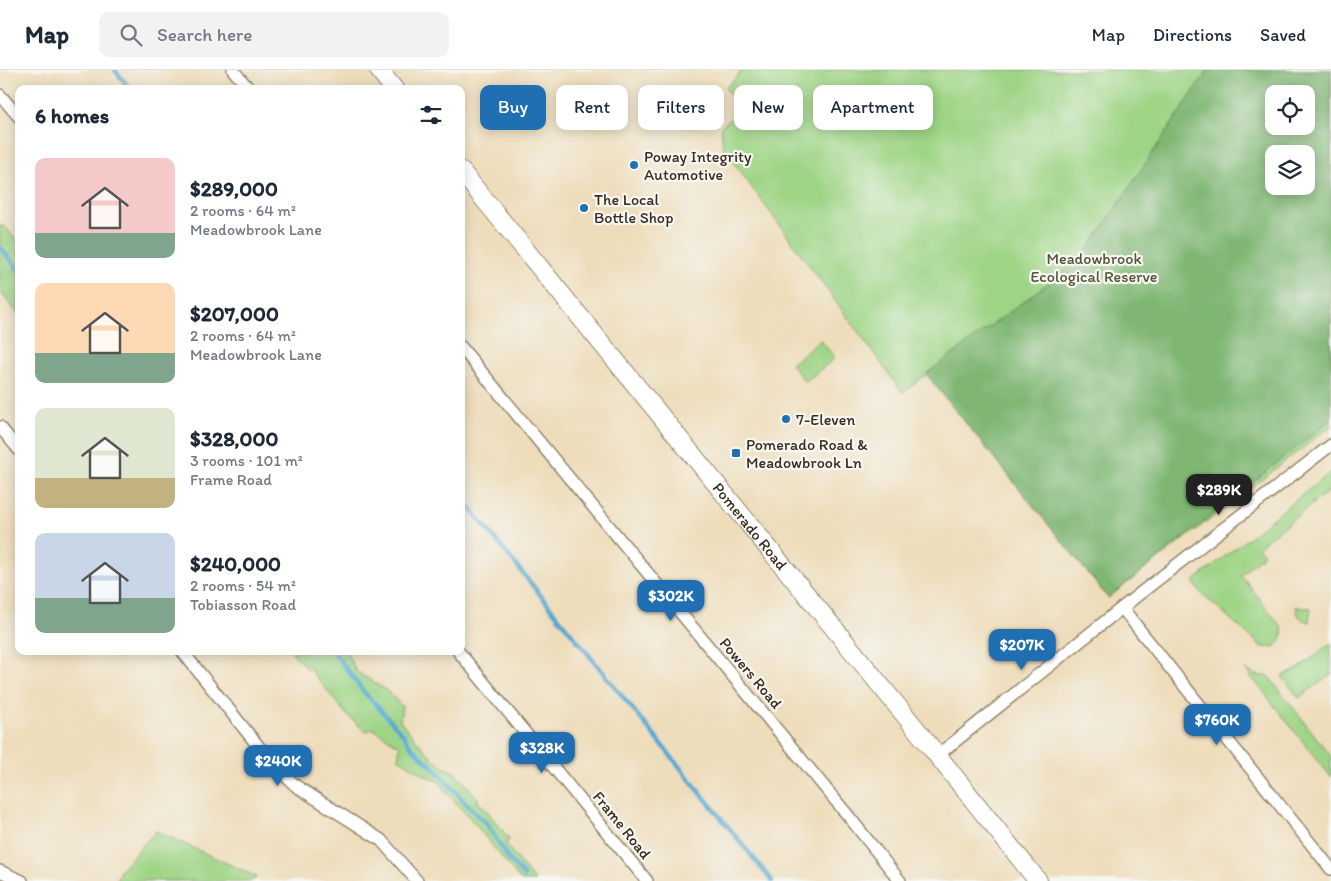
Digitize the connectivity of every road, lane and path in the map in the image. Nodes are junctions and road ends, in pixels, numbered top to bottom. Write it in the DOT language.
graph roads {
  1 [pos="233,70"];
  2 [pos="379,70"];
  3 [pos="245,85"];
  4 [pos="391,85"];
  5 [pos="0,95"];
  6 [pos="15,112"];
  7 [pos="465,176"];
  8 [pos="465,352"];
  9 [pos="0,427"];
  10 [pos="15,445"];
  11 [pos="1331,445"];
  12 [pos="1122,608"];
  13 [pos="185,655"];
  14 [pos="461,655"];
  15 [pos="938,755"];
  16 [pos="1331,869"];
  17 [pos="0,872"];
  18 [pos="22,881"];
  19 [pos="417,881"];
  20 [pos="647,881"];
  21 [pos="900,881"];
  22 [pos="1038,881"];
  1 -- 3 [label="street"];
  2 -- 4 [label="main road"];
  5 -- 6 [label="street"];
  7 -- 15 [label="main road, Pomerado Road"];
  8 -- 21 [label="street, Powers Road"];
  9 -- 10 [label="street"];
  11 -- 12 [label="street"];
  12 -- 15 [label="street"];
  12 -- 16 [label="street"];
  13 -- 19 [label="street"];
  14 -- 20 [label="street, Frame Road"];
  15 -- 22 [label="main road, Pomerado Road"];
  17 -- 18 [label="street"];
}
